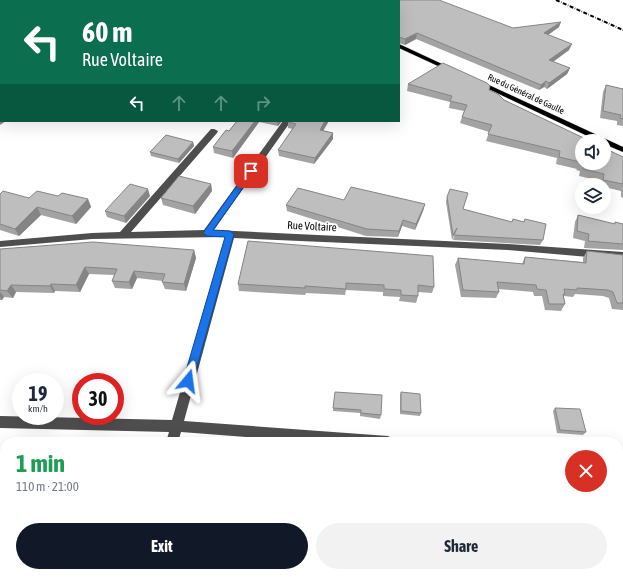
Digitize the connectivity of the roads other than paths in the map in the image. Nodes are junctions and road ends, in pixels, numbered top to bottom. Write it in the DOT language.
graph roads {
  1 [pos="400,46"];
  2 [pos="286,122"];
  3 [pos="214,131"];
  4 [pos="623,150"];
  5 [pos="207,233"];
  6 [pos="230,234"];
  7 [pos="123,235"];
  8 [pos="0,244"];
  9 [pos="623,256"];
  10 [pos="0,422"];
  11 [pos="176,426"];
  12 [pos="173,437"];
  13 [pos="322,437"];
  1 -- 4 [label="main road, Rue du Général de Gaulle"];
  2 -- 5 [label="street"];
  3 -- 7 [label="street"];
  5 -- 6 [label="street, Rue Voltaire"];
  5 -- 7 [label="street, Rue Voltaire"];
  6 -- 9 [label="street, Rue Voltaire"];
  6 -- 11 [label="street"];
  7 -- 8 [label="street, Rue Voltaire"];
  10 -- 11 [label="street"];
  11 -- 12 [label="street"];
  11 -- 13 [label="street"];
}
